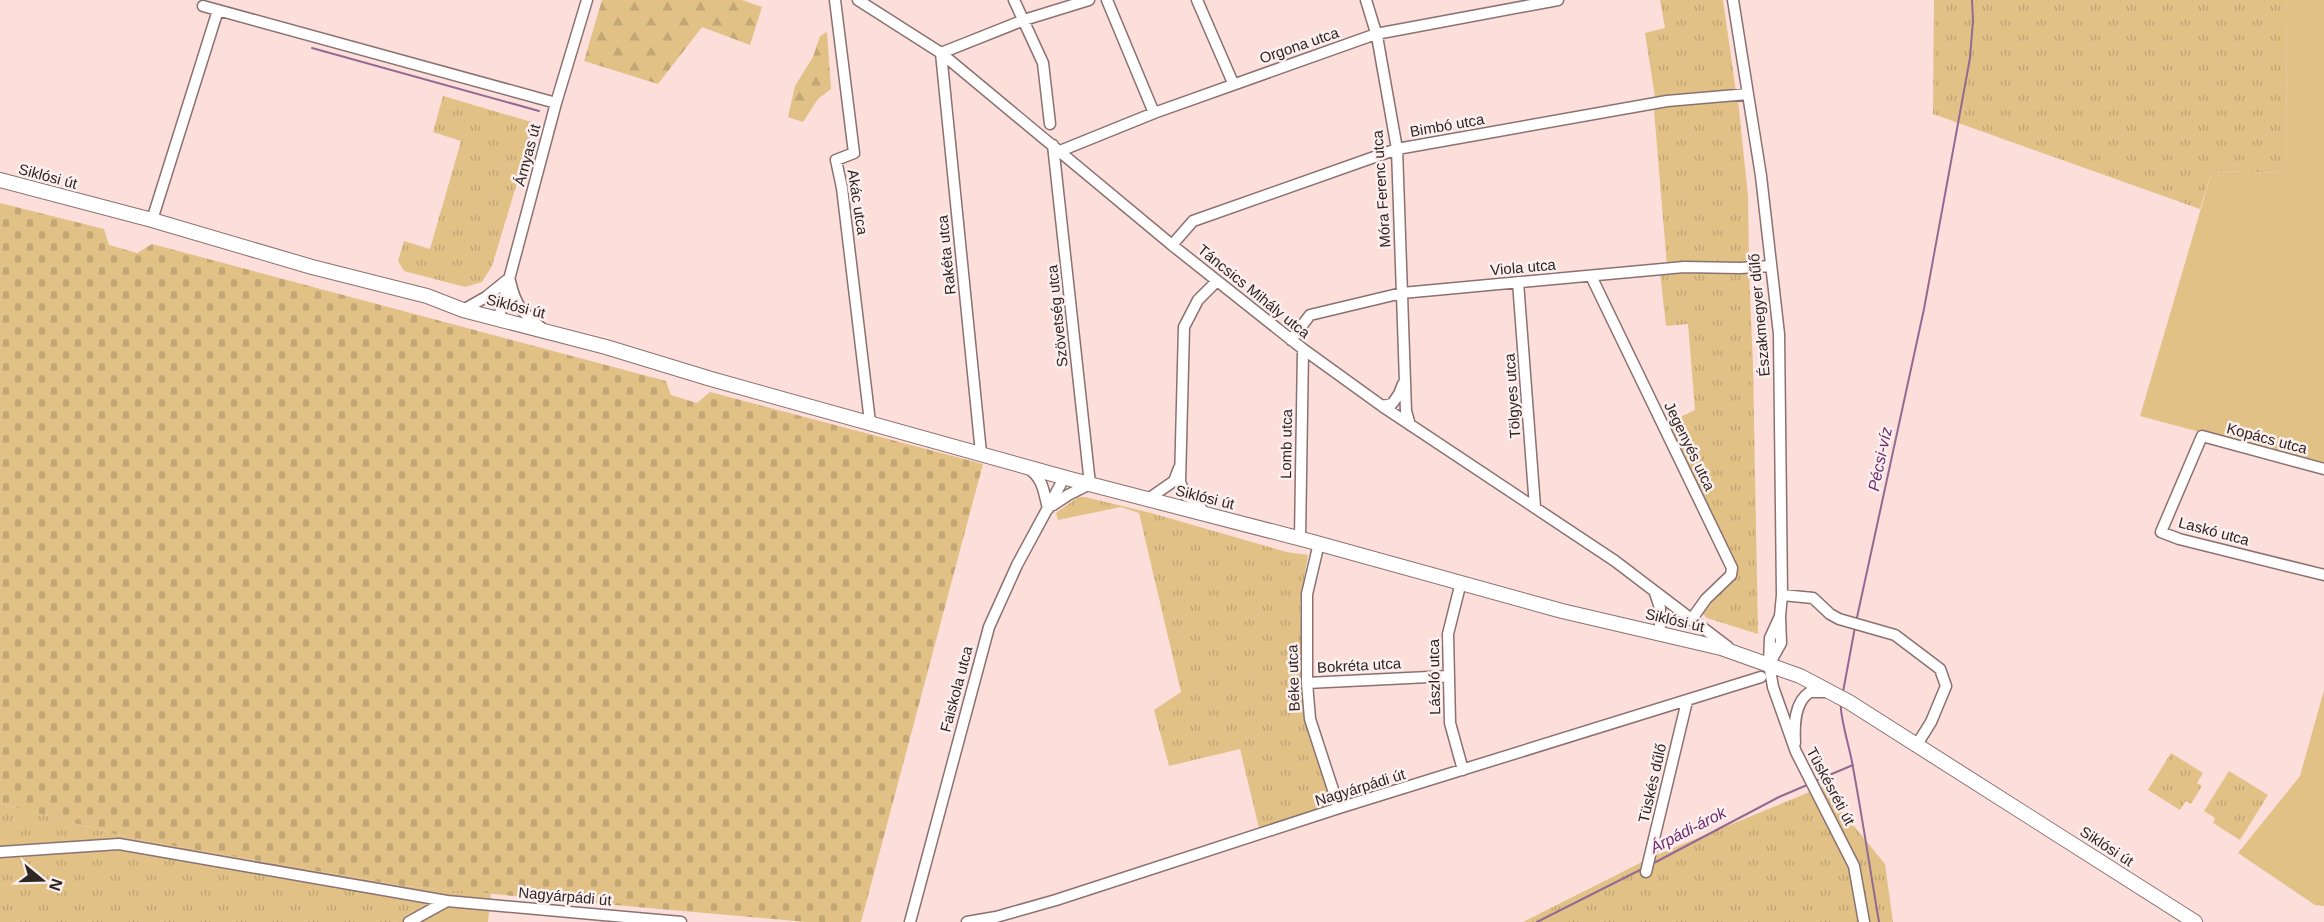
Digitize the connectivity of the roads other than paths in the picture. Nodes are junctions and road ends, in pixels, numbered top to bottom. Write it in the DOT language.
graph roads {
  1 [pos="587,0"];
  2 [pos="835,0"];
  3 [pos="858,0"];
  4 [pos="1014,0"];
  5 [pos="1089,0"];
  6 [pos="1107,0"];
  7 [pos="1197,0"];
  8 [pos="1366,0"];
  9 [pos="1558,0"];
  10 [pos="1733,0"];
  11 [pos="203,6"];
  12 [pos="218,10"];
  13 [pos="1024,20"];
  14 [pos="1376,34"];
  15 [pos="941,53"];
  16 [pos="1233,83"];
  17 [pos="1748,94"];
  18 [pos="556,103"];
  19 [pos="1154,112"];
  20 [pos="1050,124"];
  21 [pos="1057,148"];
  22 [pos="1397,149"];
  23 [pos="0,180"];
  24 [pos="152,220"];
  25 [pos="1172,245"];
  26 [pos="1771,266"];
  27 [pos="1591,276"];
  28 [pos="509,278"];
  29 [pos="1217,281"];
  30 [pos="1518,282"];
  31 [pos="1402,294"];
  32 [pos="463,310"];
  33 [pos="499,318"];
  34 [pos="544,330"];
  35 [pos="1291,340"];
  36 [pos="1303,349"];
  37 [pos="1405,378"];
  38 [pos="1382,406"];
  39 [pos="870,422"];
  40 [pos="1410,425"];
  41 [pos="2202,436"];
  42 [pos="1182,450"];
  43 [pos="981,453"];
  44 [pos="1024,466"];
  45 [pos="2324,469"];
  46 [pos="1064,478"];
  47 [pos="1090,484"];
  48 [pos="1148,499"];
  49 [pos="1535,507"];
  50 [pos="1048,509"];
  51 [pos="1204,514"];
  52 [pos="1300,539"];
  53 [pos="1319,543"];
  54 [pos="2324,575"];
  55 [pos="1461,582"];
  56 [pos="1646,584"];
  57 [pos="1782,595"];
  58 [pos="1691,620"];
  59 [pos="1660,635"];
  60 [pos="1736,652"];
  61 [pos="1769,664"];
  62 [pos="1449,676"];
  63 [pos="1761,678"];
  64 [pos="1307,683"];
  65 [pos="1834,693"];
  66 [pos="1687,701"];
  67 [pos="1916,746"];
  68 [pos="1796,752"];
  69 [pos="1463,770"];
  70 [pos="1339,808"];
  71 [pos="0,852"];
  72 [pos="1647,867"];
  73 [pos="447,901"];
  74 [pos="409,922"];
  75 [pos="681,922"];
  76 [pos="910,922"];
  77 [pos="967,922"];
  78 [pos="1864,922"];
  79 [pos="2195,922"];
  1 -- 18 [label="street, Árnyas út"];
  2 -- 39 [label="street, Akác utca"];
  3 -- 15 [label="street, Táncsics Mihály utca"];
  4 -- 13 [label="street"];
  5 -- 13 [label="street"];
  6 -- 19 [label="street"];
  7 -- 16 [label="street"];
  8 -- 14 [label="street, Móra Ferenc utca"];
  9 -- 14 [label="street, Orgona utca"];
  10 -- 17 [label="street, Északmegyer dűlő"];
  11 -- 12 [label="street"];
  12 -- 18 [label="street"];
  12 -- 24 [label="street"];
  13 -- 15 [label="street"];
  13 -- 20 [label="street"];
  14 -- 16 [label="street, Orgona utca"];
  14 -- 22 [label="street, Móra Ferenc utca"];
  15 -- 21 [label="street, Táncsics Mihály utca"];
  15 -- 43 [label="street, Rakéta utca"];
  16 -- 19 [label="street, Orgona utca"];
  17 -- 22 [label="street, Bimbó utca"];
  17 -- 26 [label="street, Északmegyer dűlő"];
  18 -- 28 [label="street, Árnyas út"];
  19 -- 21 [label="street, Orgona utca"];
  21 -- 25 [label="street, Táncsics Mihály utca"];
  21 -- 47 [label="street, Szövetség utca"];
  22 -- 25 [label="street, Bimbó utca"];
  22 -- 31 [label="street, Móra Ferenc utca"];
  23 -- 24 [label="main road, Siklósi út"];
  24 -- 32 [label="main road, Siklósi út"];
  25 -- 29 [label="street, Táncsics Mihály utca"];
  26 -- 27 [label="street, Viola utca"];
  26 -- 57 [label="street, Északmegyer dűlő"];
  27 -- 30 [label="street, Viola utca"];
  27 -- 58 [label="street, Jegenyés utca"];
  28 -- 32 [label="street"];
  28 -- 33 [label="street, Árnyas út"];
  28 -- 34 [label="street"];
  29 -- 35 [label="street, Táncsics Mihály utca"];
  29 -- 42 [label="street"];
  30 -- 31 [label="street, Viola utca"];
  30 -- 49 [label="street, Tölgyes utca"];
  31 -- 35 [label="street, Viola utca"];
  31 -- 37 [label="street, Móra Ferenc utca"];
  32 -- 33 [label="main road, Siklósi út"];
  33 -- 34 [label="main road, Siklósi út"];
  34 -- 39 [label="main road, Siklósi út"];
  35 -- 36 [label="street, Táncsics Mihály utca"];
  36 -- 38 [label="street, Táncsics Mihály utca"];
  36 -- 52 [label="street, Lomb utca"];
  37 -- 38 [label="street, Móra Ferenc utca"];
  37 -- 40 [label="street, Móra Ferenc utca"];
  38 -- 40 [label="street, Táncsics Mihály utca"];
  39 -- 43 [label="main road, Siklósi út"];
  40 -- 49 [label="street, Táncsics Mihály utca"];
  41 -- 45 [label="street, Kopács utca"];
  41 -- 54 [label="street, Laskó utca"];
  42 -- 48 [label="street"];
  42 -- 51 [label="street"];
  43 -- 44 [label="main road, Siklósi út"];
  44 -- 46 [label="main road, Siklósi út"];
  44 -- 50 [label="street"];
  46 -- 47 [label="main road, Siklósi út"];
  46 -- 50 [label="street, Faiskola utca"];
  47 -- 48 [label="main road, Siklósi út"];
  47 -- 50 [label="street"];
  48 -- 51 [label="main road, Siklósi út"];
  49 -- 56 [label="street, Táncsics Mihály utca"];
  50 -- 76 [label="street, Faiskola utca"];
  51 -- 52 [label="main road, Siklósi út"];
  52 -- 53 [label="main road, Siklósi út"];
  53 -- 55 [label="main road, Siklósi út"];
  53 -- 64 [label="street, Béke utca"];
  55 -- 59 [label="main road, Siklósi út"];
  55 -- 62 [label="street, László utca"];
  56 -- 58 [label="street, Táncsics Mihály utca"];
  56 -- 59 [label="street, Táncsics Mihály utca"];
  57 -- 61 [label="street, Északmegyer dűlő"];
  57 -- 67 [label="street"];
  58 -- 60 [label="street, Táncsics Mihály utca"];
  59 -- 60 [label="main road, Siklósi út"];
  60 -- 61 [label="main road, Siklósi út"];
  61 -- 65 [label="main road, Siklósi út"];
  61 -- 68 [label="street, Tüskésréti út"];
  62 -- 64 [label="street, Bokréta utca"];
  62 -- 69 [label="street, László utca"];
  63 -- 66 [label="street, Nagyárpádi út"];
  64 -- 70 [label="street, Béke utca"];
  65 -- 67 [label="main road, Siklósi út"];
  65 -- 68 [label="street"];
  66 -- 69 [label="street, Nagyárpádi út"];
  66 -- 72 [label="street, Tüskés dűlő"];
  67 -- 79 [label="main road, Siklósi út"];
  68 -- 78 [label="street, Tüskésréti út"];
  69 -- 70 [label="street, Nagyárpádi út"];
  70 -- 77 [label="street, Nagyárpádi út"];
  71 -- 73 [label="street, Nagyárpádi út"];
  73 -- 74 [label="street"];
  73 -- 75 [label="street, Nagyárpádi út"];
}
